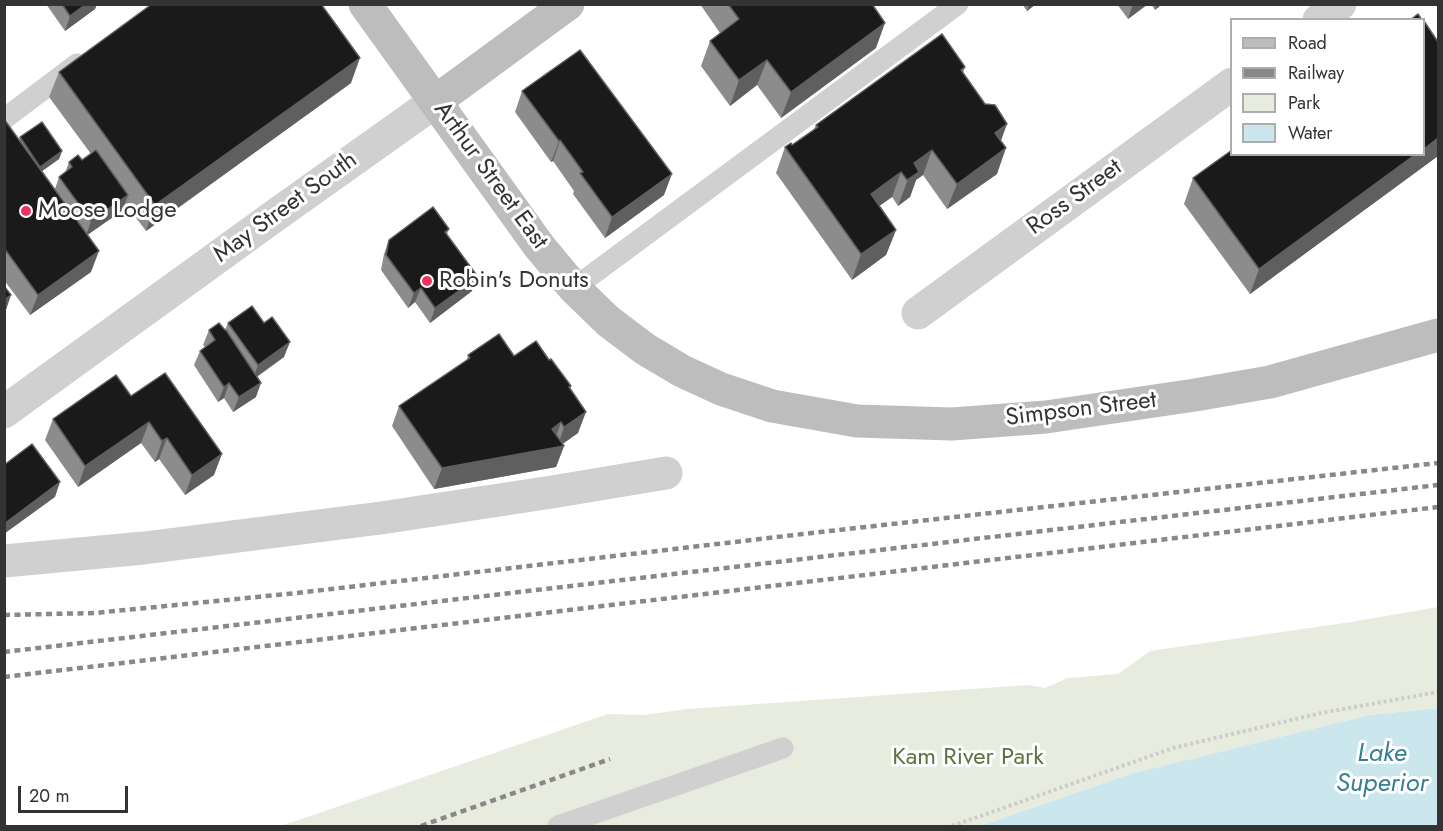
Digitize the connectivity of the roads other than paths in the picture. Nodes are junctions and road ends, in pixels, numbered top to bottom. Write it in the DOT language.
graph roads {
  1 [pos="365,4"];
  2 [pos="568,4"];
  3 [pos="958,4"];
  4 [pos="1340,4"];
  5 [pos="1322,18"];
  6 [pos="90,54"];
  7 [pos="1230,85"];
  8 [pos="436,101"];
  9 [pos="4,119"];
  10 [pos="574,288"];
  11 [pos="918,313"];
  12 [pos="1438,335"];
  13 [pos="721,389"];
  14 [pos="4,412"];
  15 [pos="666,473"];
  16 [pos="4,561"];
  17 [pos="783,748"];
  18 [pos="558,826"];
  1 -- 8 [label="main road, Arthur Street East"];
  2 -- 8 [label="main road, May Street South"];
  3 -- 10 [label="lane"];
  4 -- 5 [label="street"];
  6 -- 9 [label="lane"];
  7 -- 11 [label="street, Ross Street"];
  8 -- 10 [label="main road, Arthur Street East"];
  8 -- 14 [label="street, May Street South"];
  10 -- 13 [label="main road, Arthur Street East"];
  12 -- 13 [label="main road, Simpson Street"];
  15 -- 16 [label="street"];
  17 -- 18 [label="lane"];
}
